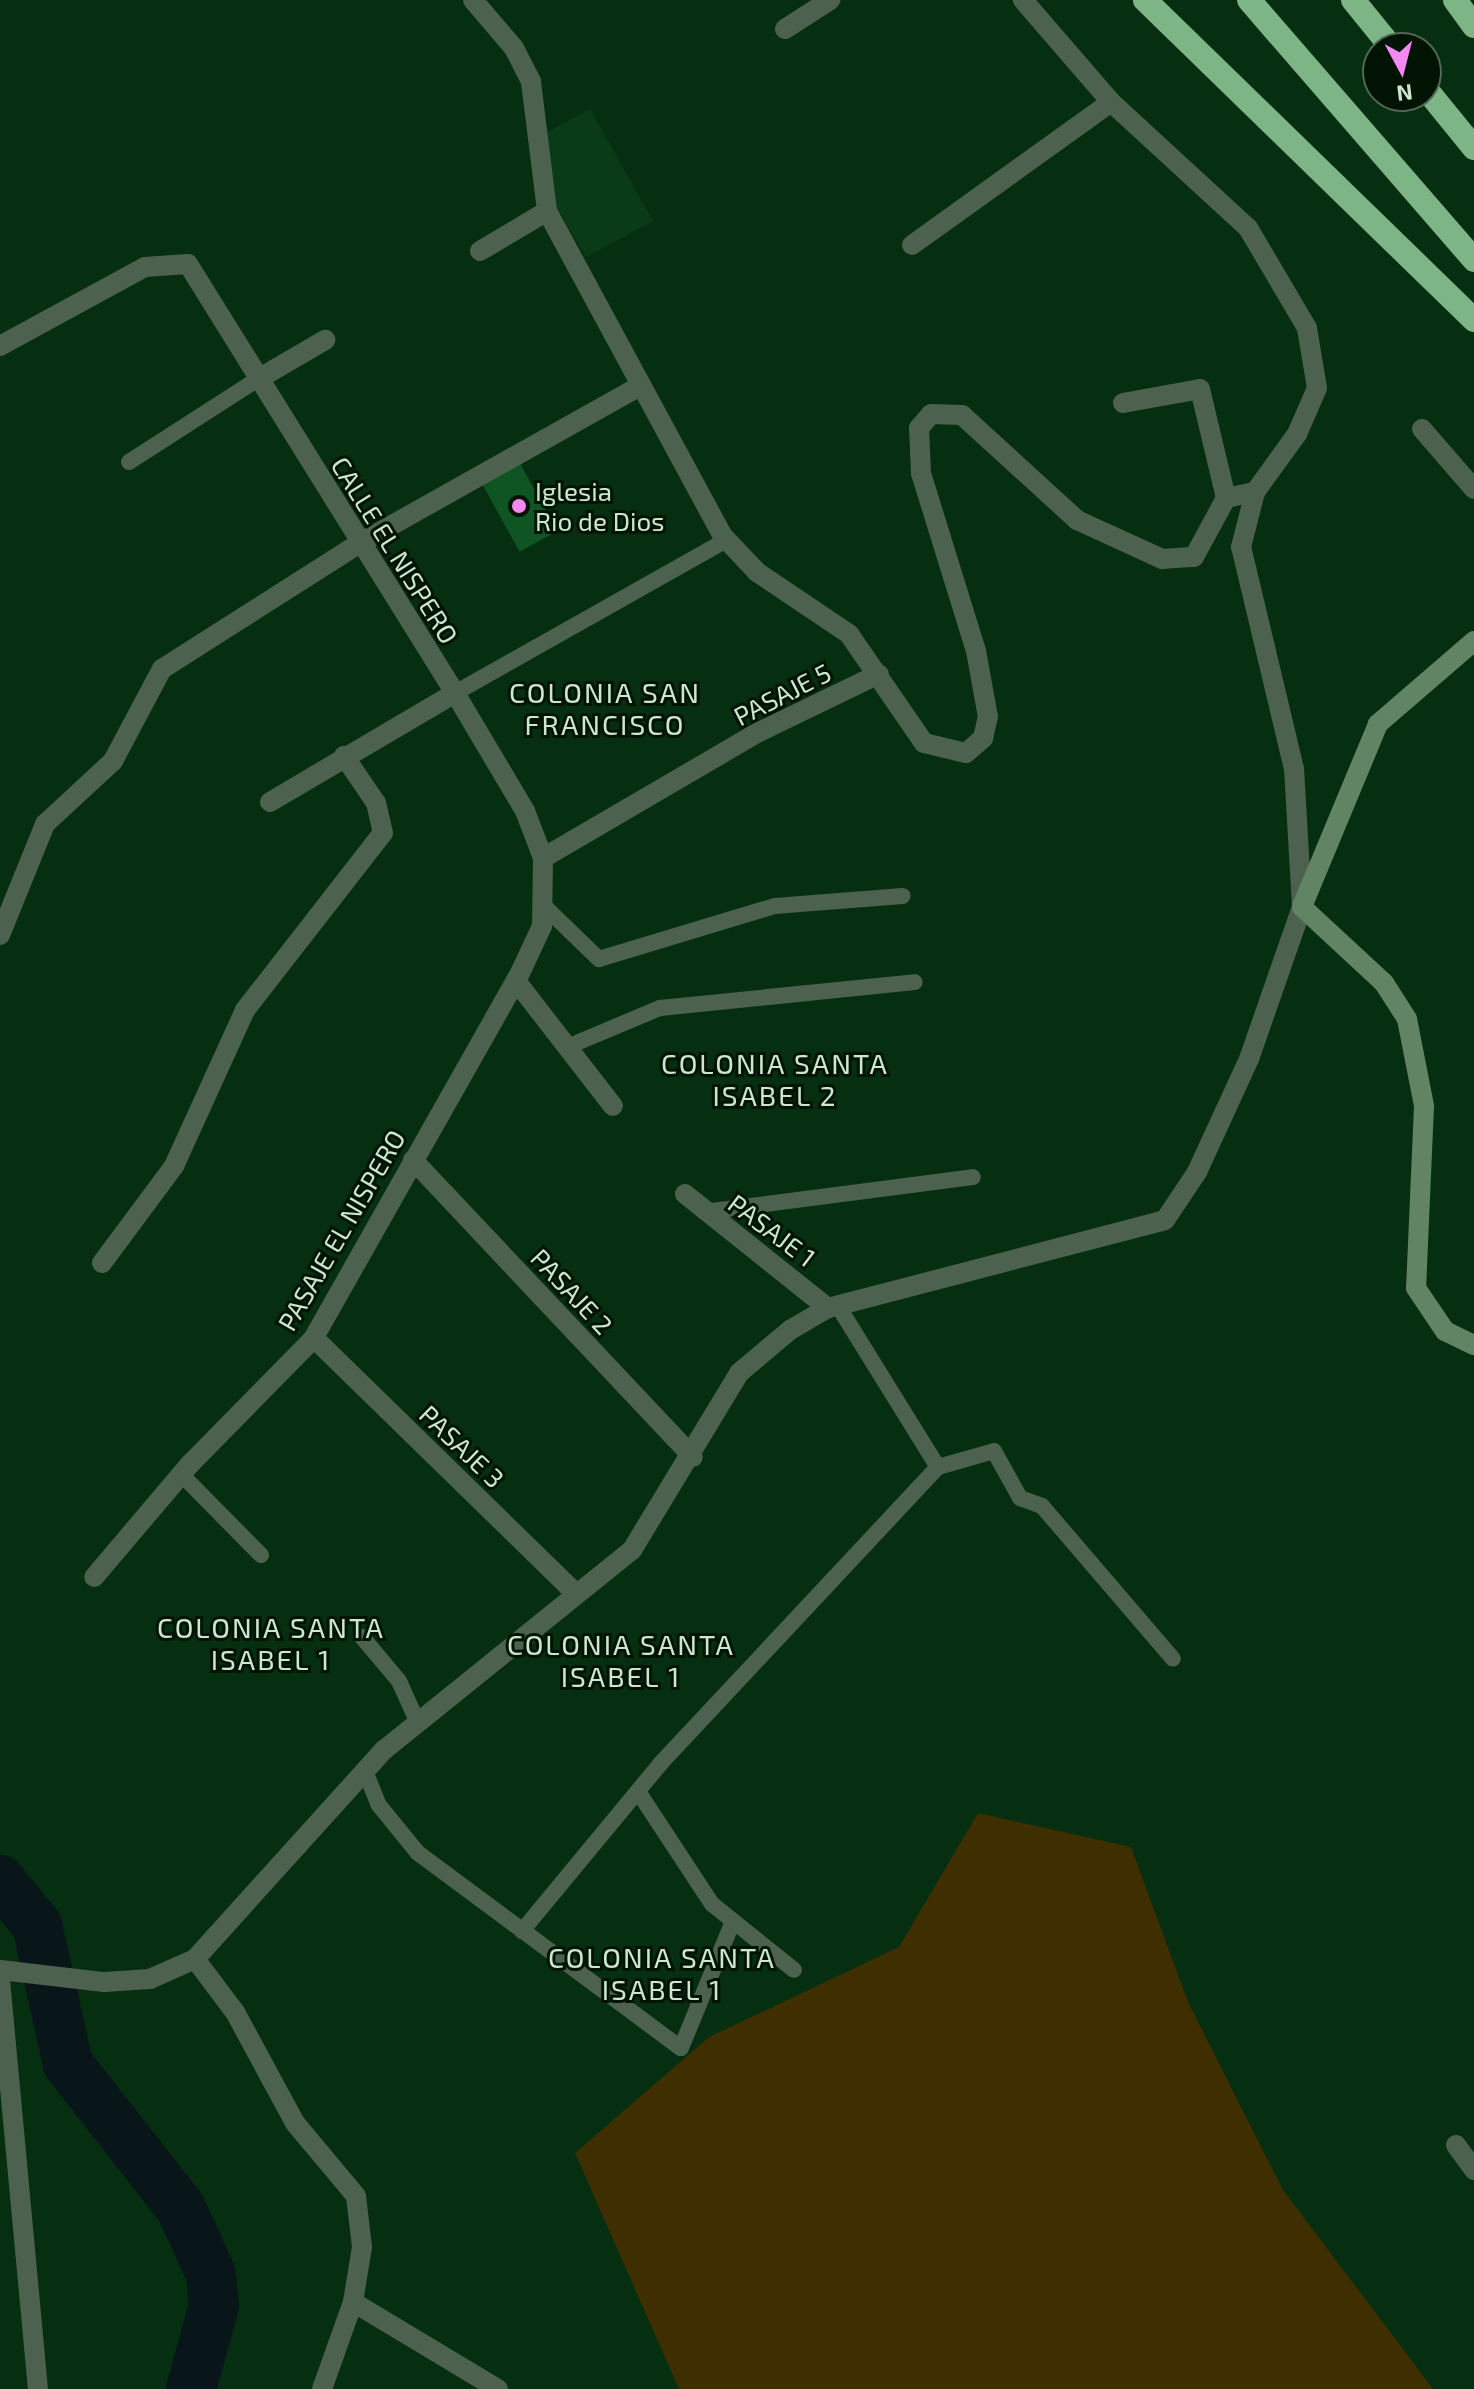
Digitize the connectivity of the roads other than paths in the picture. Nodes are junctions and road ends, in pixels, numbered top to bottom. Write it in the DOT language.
graph roads {
  1 [pos="473,0"];
  2 [pos="830,0"];
  3 [pos="1023,0"];
  4 [pos="1145,0"];
  5 [pos="1249,0"];
  6 [pos="1353,0"];
  7 [pos="1455,0"];
  8 [pos="1474,26"];
  9 [pos="785,29"];
  10 [pos="1379,32"];
  11 [pos="1111,102"];
  12 [pos="1442,109"];
  13 [pos="1474,148"];
  14 [pos="547,211"];
  15 [pos="912,245"];
  16 [pos="480,251"];
  17 [pos="1474,260"];
  18 [pos="1474,320"];
  19 [pos="325,340"];
  20 [pos="0,346"];
  21 [pos="258,379"];
  22 [pos="641,385"];
  23 [pos="1123,403"];
  24 [pos="1422,429"];
  25 [pos="129,462"];
  26 [pos="1474,489"];
  27 [pos="1255,492"];
  28 [pos="1226,498"];
  29 [pos="726,540"];
  30 [pos="360,543"];
  31 [pos="1474,641"];
  32 [pos="879,674"];
  33 [pos="455,693"];
  34 [pos="344,756"];
  35 [pos="270,802"];
  36 [pos="543,858"];
  37 [pos="903,896"];
  38 [pos="543,905"];
  39 [pos="1302,907"];
  40 [pos="0,935"];
  41 [pos="516,981"];
  42 [pos="915,982"];
  43 [pos="567,1047"];
  44 [pos="613,1106"];
  45 [pos="413,1160"];
  46 [pos="973,1177"];
  47 [pos="685,1194"];
  48 [pos="704,1212"];
  49 [pos="102,1263"];
  50 [pos="833,1307"];
  51 [pos="314,1338"];
  52 [pos="1474,1345"];
  53 [pos="693,1457"];
  54 [pos="938,1467"];
  55 [pos="181,1474"];
  56 [pos="261,1555"];
  57 [pos="94,1577"];
  58 [pos="574,1592"];
  59 [pos="362,1637"];
  60 [pos="1173,1659"];
  61 [pos="418,1723"];
  62 [pos="365,1771"];
  63 [pos="639,1793"];
  64 [pos="733,1921"];
  65 [pos="522,1931"];
  66 [pos="195,1959"];
  67 [pos="0,1970"];
  68 [pos="794,1970"];
  69 [pos="0,1980"];
  70 [pos="1456,2145"];
  71 [pos="1474,2170"];
  72 [pos="353,2302"];
  73 [pos="38,2389"];
  74 [pos="322,2389"];
  75 [pos="498,2389"];
  1 -- 14 [label="street"];
  2 -- 9 [label="street"];
  3 -- 11 [label="street"];
  4 -- 18 [label="highway"];
  5 -- 17 [label="highway"];
  6 -- 10 [label="highway"];
  7 -- 8 [label="highway"];
  11 -- 15 [label="street"];
  11 -- 27 [label="street"];
  12 -- 13 [label="highway"];
  14 -- 16 [label="street"];
  14 -- 22 [label="street"];
  19 -- 21 [label="street"];
  20 -- 21 [label="street, CALLE EL NISPERO"];
  21 -- 25 [label="lane"];
  21 -- 30 [label="street, CALLE EL NISPERO"];
  22 -- 29 [label="street"];
  22 -- 30 [label="street"];
  23 -- 28 [label="street"];
  24 -- 26 [label="street"];
  27 -- 28 [label="street"];
  27 -- 39 [label="street"];
  28 -- 32 [label="street"];
  29 -- 32 [label="street"];
  29 -- 33 [label="lane"];
  30 -- 33 [label="street, CALLE EL NISPERO"];
  30 -- 40 [label="street"];
  31 -- 39 [label="street"];
  32 -- 36 [label="street, PASAJE 5"];
  33 -- 34 [label="street"];
  33 -- 36 [label="street, CALLE EL NISPERO"];
  34 -- 35 [label="street"];
  34 -- 49 [label="street"];
  36 -- 38 [label="street, PASAJE EL NISPERO"];
  37 -- 38 [label="lane"];
  38 -- 41 [label="street, PASAJE EL NISPERO"];
  39 -- 50 [label="street"];
  39 -- 52 [label="street"];
  41 -- 43 [label="street"];
  41 -- 45 [label="street, PASAJE EL NISPERO"];
  42 -- 43 [label="lane"];
  43 -- 44 [label="street"];
  45 -- 51 [label="street, PASAJE EL NISPERO"];
  45 -- 53 [label="street, PASAJE 2"];
  46 -- 48 [label="lane"];
  47 -- 48 [label="street, PASAJE 1"];
  48 -- 50 [label="street, PASAJE 1"];
  50 -- 53 [label="street"];
  50 -- 54 [label="lane"];
  51 -- 55 [label="street, PASAJE EL NISPERO"];
  51 -- 58 [label="street, PASAJE 3"];
  53 -- 58 [label="street"];
  54 -- 60 [label="lane"];
  54 -- 63 [label="lane"];
  55 -- 56 [label="lane"];
  55 -- 57 [label="street, PASAJE EL NISPERO"];
  58 -- 61 [label="street"];
  59 -- 61 [label="lane"];
  61 -- 62 [label="street"];
  62 -- 65 [label="lane"];
  62 -- 66 [label="street"];
  63 -- 64 [label="lane"];
  63 -- 65 [label="lane"];
  64 -- 65 [label="lane"];
  64 -- 68 [label="lane"];
  66 -- 67 [label="street"];
  66 -- 72 [label="street"];
  69 -- 73 [label="street"];
  70 -- 71 [label="street"];
  72 -- 74 [label="street"];
  72 -- 75 [label="street"];
}
